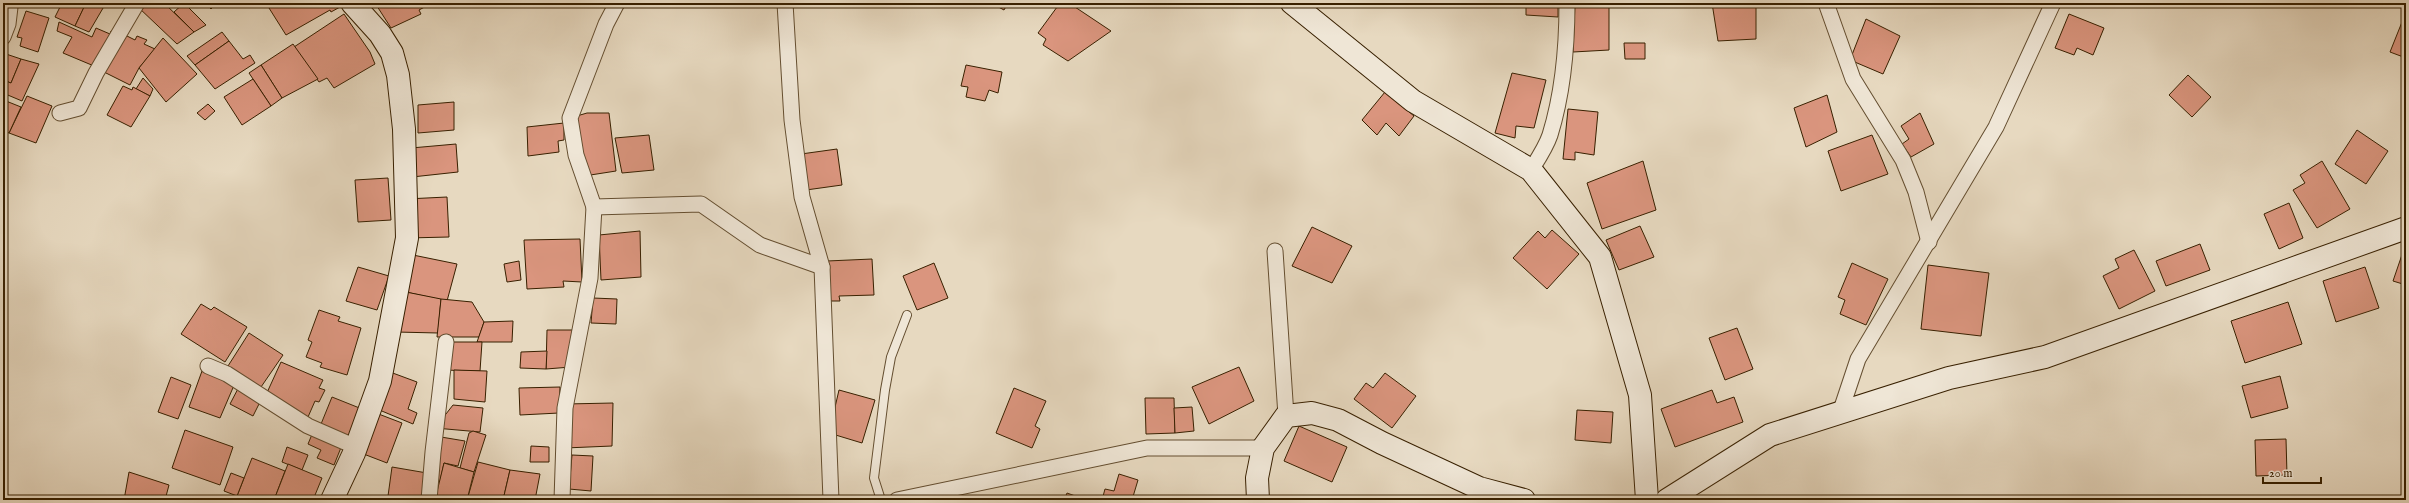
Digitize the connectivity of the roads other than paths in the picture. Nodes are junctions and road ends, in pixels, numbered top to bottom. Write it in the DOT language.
graph roads {
  1 [pos="352,3"];
  2 [pos="617,3"];
  3 [pos="785,3"];
  4 [pos="1292,3"];
  5 [pos="1567,3"];
  6 [pos="1826,3"];
  7 [pos="2052,3"];
  8 [pos="132,5"];
  9 [pos="9,7"];
  10 [pos="3,37"];
  11 [pos="60,113"];
  12 [pos="1532,170"];
  13 [pos="594,207"];
  14 [pos="2406,228"];
  15 [pos="1929,242"];
  16 [pos="1275,251"];
  17 [pos="822,267"];
  18 [pos="907,316"];
  19 [pos="446,342"];
  20 [pos="208,366"];
  21 [pos="1840,412"];
  22 [pos="1286,416"];
  23 [pos="356,447"];
  24 [pos="1263,448"];
  25 [pos="1479,494"];
  26 [pos="332,500"];
  27 [pos="430,500"];
  28 [pos="562,500"];
  29 [pos="832,500"];
  30 [pos="882,500"];
  31 [pos="903,500"];
  32 [pos="1258,500"];
  33 [pos="1524,500"];
  34 [pos="1647,500"];
  35 [pos="1667,500"];
  1 -- 23 [label="street"];
  2 -- 13 [label="street"];
  3 -- 17 [label="street"];
  4 -- 12 [label="street"];
  5 -- 12 [label="street"];
  6 -- 15 [label="street"];
  7 -- 15 [label="street"];
  8 -- 11 [label="street"];
  9 -- 10 [label="street"];
  12 -- 34 [label="street"];
  13 -- 17 [label="street"];
  13 -- 28 [label="street"];
  14 -- 21 [label="street"];
  15 -- 21 [label="street"];
  16 -- 22 [label="street"];
  17 -- 29 [label="street"];
  18 -- 30 [label="lane"];
  19 -- 27 [label="street"];
  20 -- 23 [label="street"];
  21 -- 35 [label="street"];
  22 -- 24 [label="street"];
  22 -- 25 [label="street"];
  23 -- 26 [label="street"];
  24 -- 31 [label="street"];
  24 -- 32 [label="street"];
  25 -- 33 [label="street"];
}
